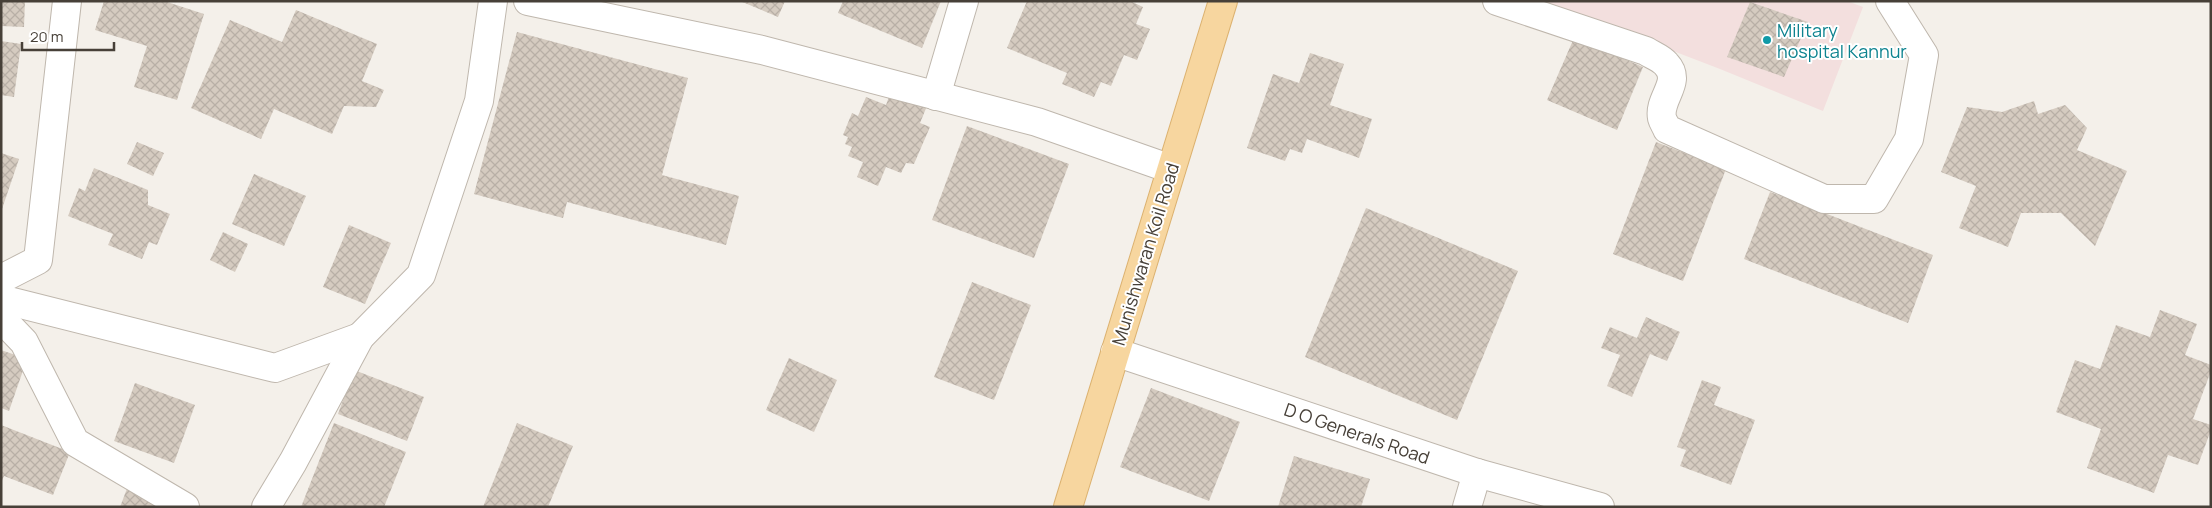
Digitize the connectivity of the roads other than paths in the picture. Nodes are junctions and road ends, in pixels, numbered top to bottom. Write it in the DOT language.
graph roads {
  1 [pos="67,1"];
  2 [pos="493,1"];
  3 [pos="528,1"];
  4 [pos="964,1"];
  5 [pos="1223,1"];
  6 [pos="1497,1"];
  7 [pos="1890,1"];
  8 [pos="936,96"];
  9 [pos="1171,169"];
  10 [pos="1,279"];
  11 [pos="1,299"];
  12 [pos="1,318"];
  13 [pos="360,337"];
  14 [pos="1115,352"];
  15 [pos="1477,474"];
  16 [pos="185,507"];
  17 [pos="266,507"];
  18 [pos="1068,507"];
  19 [pos="1467,507"];
  20 [pos="1600,507"];
  1 -- 10 [label="street"];
  2 -- 13 [label="street"];
  3 -- 8 [label="street"];
  4 -- 8 [label="street"];
  5 -- 9 [label="main road, Munishwaran Koil Road"];
  6 -- 7 [label="street"];
  8 -- 9 [label="street"];
  9 -- 14 [label="main road, Munishwaran Koil Road"];
  11 -- 13 [label="street"];
  12 -- 16 [label="street"];
  13 -- 17 [label="street"];
  14 -- 15 [label="street, D O Generals Road"];
  14 -- 18 [label="main road, Munishwaran Koil Road"];
  15 -- 19 [label="street"];
  15 -- 20 [label="street, D O Generals Road"];
}
